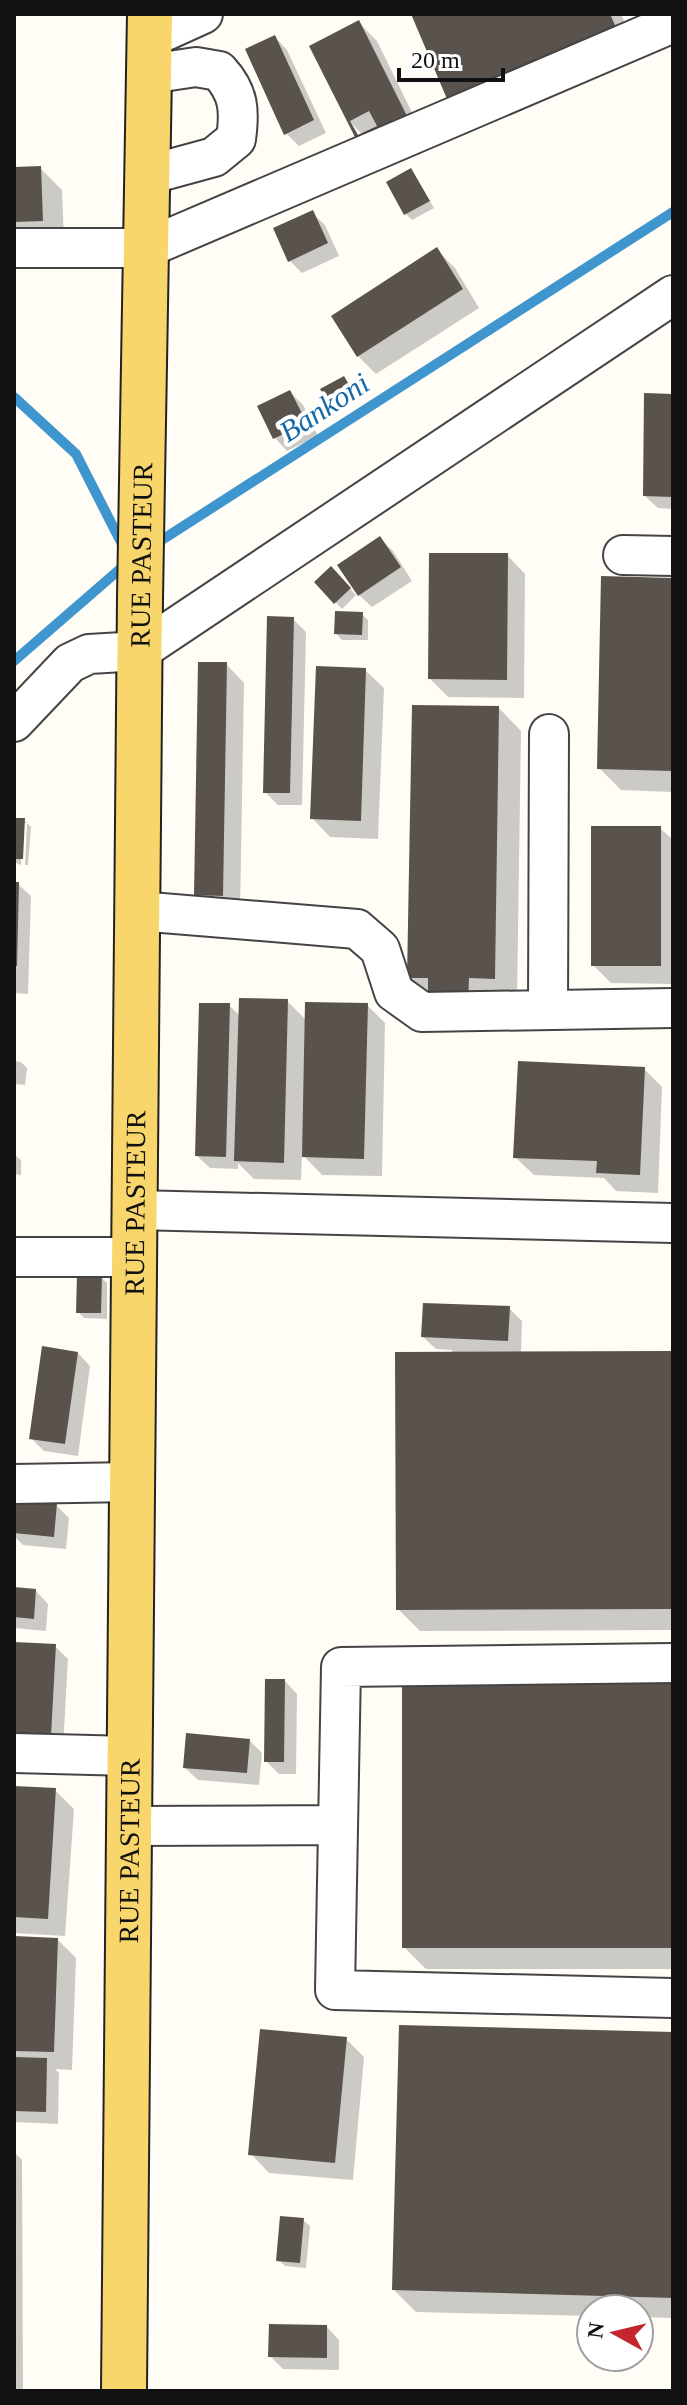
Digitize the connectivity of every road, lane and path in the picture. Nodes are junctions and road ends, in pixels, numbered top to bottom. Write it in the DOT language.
graph roads {
  1 [pos="203,14"];
  2 [pos="673,23"];
  3 [pos="150,42"];
  4 [pos="148,175"];
  5 [pos="14,248"];
  6 [pos="147,248"];
  7 [pos="673,295"];
  8 [pos="623,555"];
  9 [pos="673,556"];
  10 [pos="140,651"];
  11 [pos="14,722"];
  12 [pos="549,734"];
  13 [pos="138,911"];
  14 [pos="673,1008"];
  15 [pos="548,1010"];
  16 [pos="135,1210"];
  17 [pos="673,1223"];
  18 [pos="14,1257"];
  19 [pos="135,1257"];
  20 [pos="133,1482"];
  21 [pos="14,1484"];
  22 [pos="673,1663"];
  23 [pos="14,1753"];
  24 [pos="130,1756"];
  25 [pos="338,1825"];
  26 [pos="130,1826"];
  27 [pos="673,1998"];
  28 [pos="124,2391"];
  1 -- 3 [label="street"];
  2 -- 6 [label="street"];
  3 -- 4 [label="main road, RUE PASTEUR"];
  3 -- 4 [label="street"];
  4 -- 6 [label="main road, RUE PASTEUR"];
  5 -- 6 [label="street"];
  6 -- 10 [label="main road, RUE PASTEUR"];
  7 -- 10 [label="street"];
  8 -- 9 [label="street"];
  10 -- 11 [label="street"];
  10 -- 13 [label="main road, RUE PASTEUR"];
  12 -- 15 [label="street"];
  13 -- 15 [label="street"];
  13 -- 16 [label="main road, RUE PASTEUR"];
  14 -- 15 [label="street"];
  16 -- 17 [label="street"];
  16 -- 19 [label="main road, RUE PASTEUR"];
  18 -- 19 [label="street"];
  19 -- 20 [label="main road, RUE PASTEUR"];
  20 -- 21 [label="street"];
  20 -- 24 [label="main road, RUE PASTEUR"];
  22 -- 25 [label="street"];
  23 -- 24 [label="street"];
  24 -- 26 [label="main road, RUE PASTEUR"];
  25 -- 26 [label="street"];
  25 -- 27 [label="street"];
  26 -- 28 [label="main road, RUE PASTEUR"];
}
